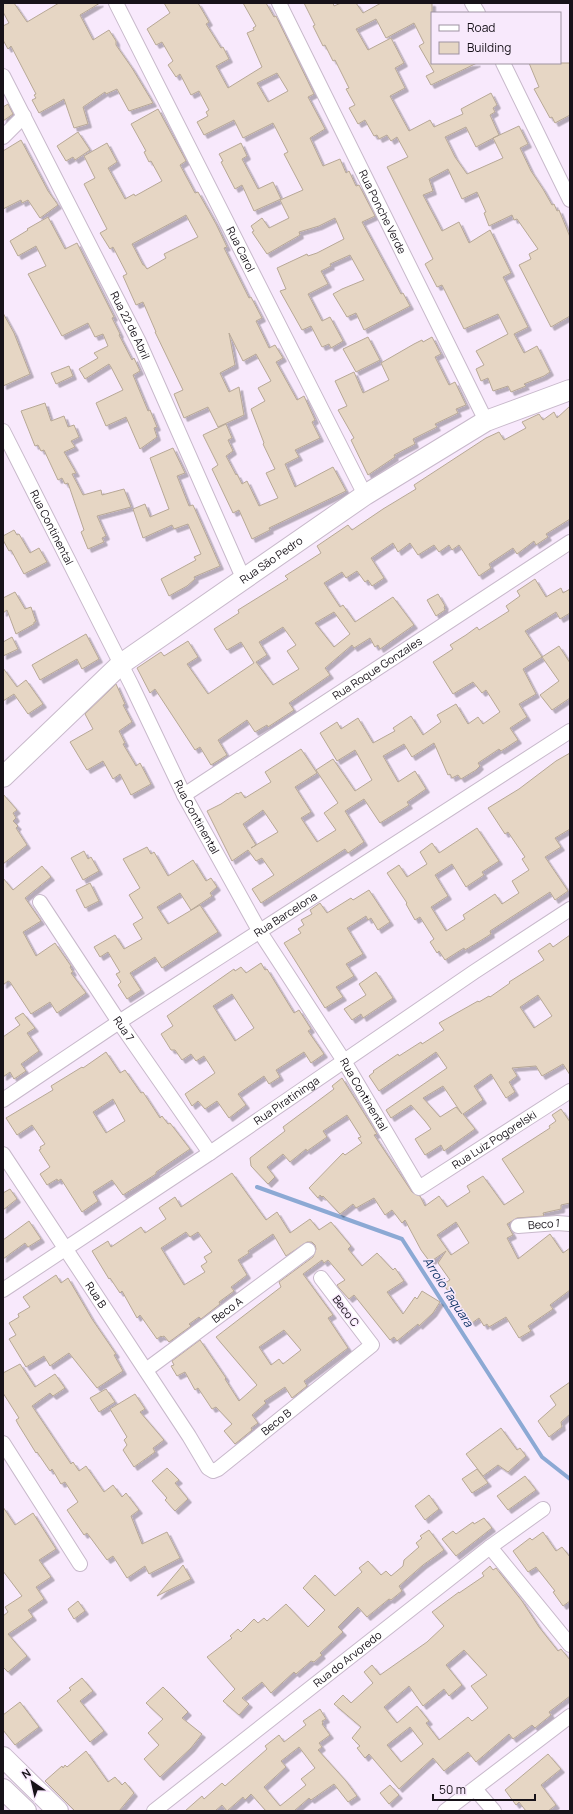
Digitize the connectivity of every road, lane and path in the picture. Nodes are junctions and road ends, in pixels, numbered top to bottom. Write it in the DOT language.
graph roads {
  1 [pos="116,3"];
  2 [pos="279,3"];
  3 [pos="472,3"];
  4 [pos="477,12"];
  5 [pos="503,64"];
  6 [pos="3,76"];
  7 [pos="24,116"];
  8 [pos="3,137"];
  9 [pos="570,200"];
  10 [pos="570,390"];
  11 [pos="486,422"];
  12 [pos="3,431"];
  13 [pos="366,495"];
  14 [pos="570,542"];
  15 [pos="244,580"];
  16 [pos="121,664"];
  17 [pos="570,731"];
  18 [pos="3,777"];
  19 [pos="184,795"];
  20 [pos="40,902"];
  21 [pos="570,909"];
  22 [pos="260,932"];
  23 [pos="119,1022"];
  24 [pos="344,1061"];
  25 [pos="570,1091"];
  26 [pos="3,1100"];
  27 [pos="210,1152"];
  28 [pos="3,1154"];
  29 [pos="419,1188"];
  30 [pos="570,1224"];
  31 [pos="518,1226"];
  32 [pos="66,1249"];
  33 [pos="308,1250"];
  34 [pos="321,1278"];
  35 [pos="3,1290"];
  36 [pos="372,1345"];
  37 [pos="146,1370"];
  38 [pos="189,1436"];
  39 [pos="3,1443"];
  40 [pos="543,1509"];
  41 [pos="490,1547"];
  42 [pos="80,1564"];
  43 [pos="570,1645"];
  44 [pos="570,1716"];
  45 [pos="3,1757"];
  46 [pos="3,1789"];
  47 [pos="475,1789"];
  48 [pos="26,1811"];
  49 [pos="58,1811"];
  50 [pos="154,1811"];
  51 [pos="445,1811"];
  52 [pos="494,1811"];
  1 -- 13 [label="street, Rua Carol"];
  2 -- 11 [label="street, Rua Ponche Verde"];
  3 -- 4 [label="street"];
  5 -- 9 [label="street"];
  6 -- 7 [label="street, Rua 22 de Abril"];
  7 -- 8 [label="street"];
  7 -- 15 [label="street, Rua 22 de Abril"];
  10 -- 11 [label="street, Rua São Pedro"];
  11 -- 13 [label="street, Rua São Pedro"];
  12 -- 16 [label="street, Rua Continental"];
  13 -- 15 [label="street, Rua São Pedro"];
  14 -- 19 [label="street, Rua Roque Gonzales"];
  15 -- 16 [label="street, Rua São Pedro"];
  16 -- 18 [label="street, Rua São Pedro"];
  16 -- 19 [label="street, Rua Continental"];
  17 -- 22 [label="street, Rua Barcelona"];
  19 -- 22 [label="street, Rua Continental"];
  20 -- 23 [label="street, Rua 7"];
  21 -- 24 [label="street, Rua Piratininga"];
  22 -- 23 [label="street, Rua Barcelona"];
  22 -- 24 [label="street, Rua Continental"];
  23 -- 26 [label="street, Rua Barcelona"];
  23 -- 27 [label="street, Rua 7"];
  24 -- 27 [label="street, Rua Piratininga"];
  24 -- 29 [label="street, Rua Continental"];
  25 -- 29 [label="street, Rua Luiz Pogorelski"];
  27 -- 32 [label="street, Rua Piratininga"];
  28 -- 32 [label="street, Rua B"];
  30 -- 31 [label="street, Beco 1"];
  32 -- 35 [label="street, Rua Piratininga"];
  32 -- 37 [label="street, Rua B"];
  33 -- 37 [label="street, Beco A"];
  34 -- 36 [label="street, Beco C"];
  36 -- 38 [label="street, Beco B"];
  37 -- 38 [label="street, Rua B"];
  39 -- 42 [label="street"];
  40 -- 41 [label="street, Rua do Arvoredo"];
  41 -- 43 [label="street"];
  41 -- 50 [label="street, Rua do Arvoredo"];
  44 -- 47 [label="street"];
  45 -- 49 [label="street"];
  46 -- 48 [label="street"];
  47 -- 51 [label="street"];
  47 -- 52 [label="street"];
}
